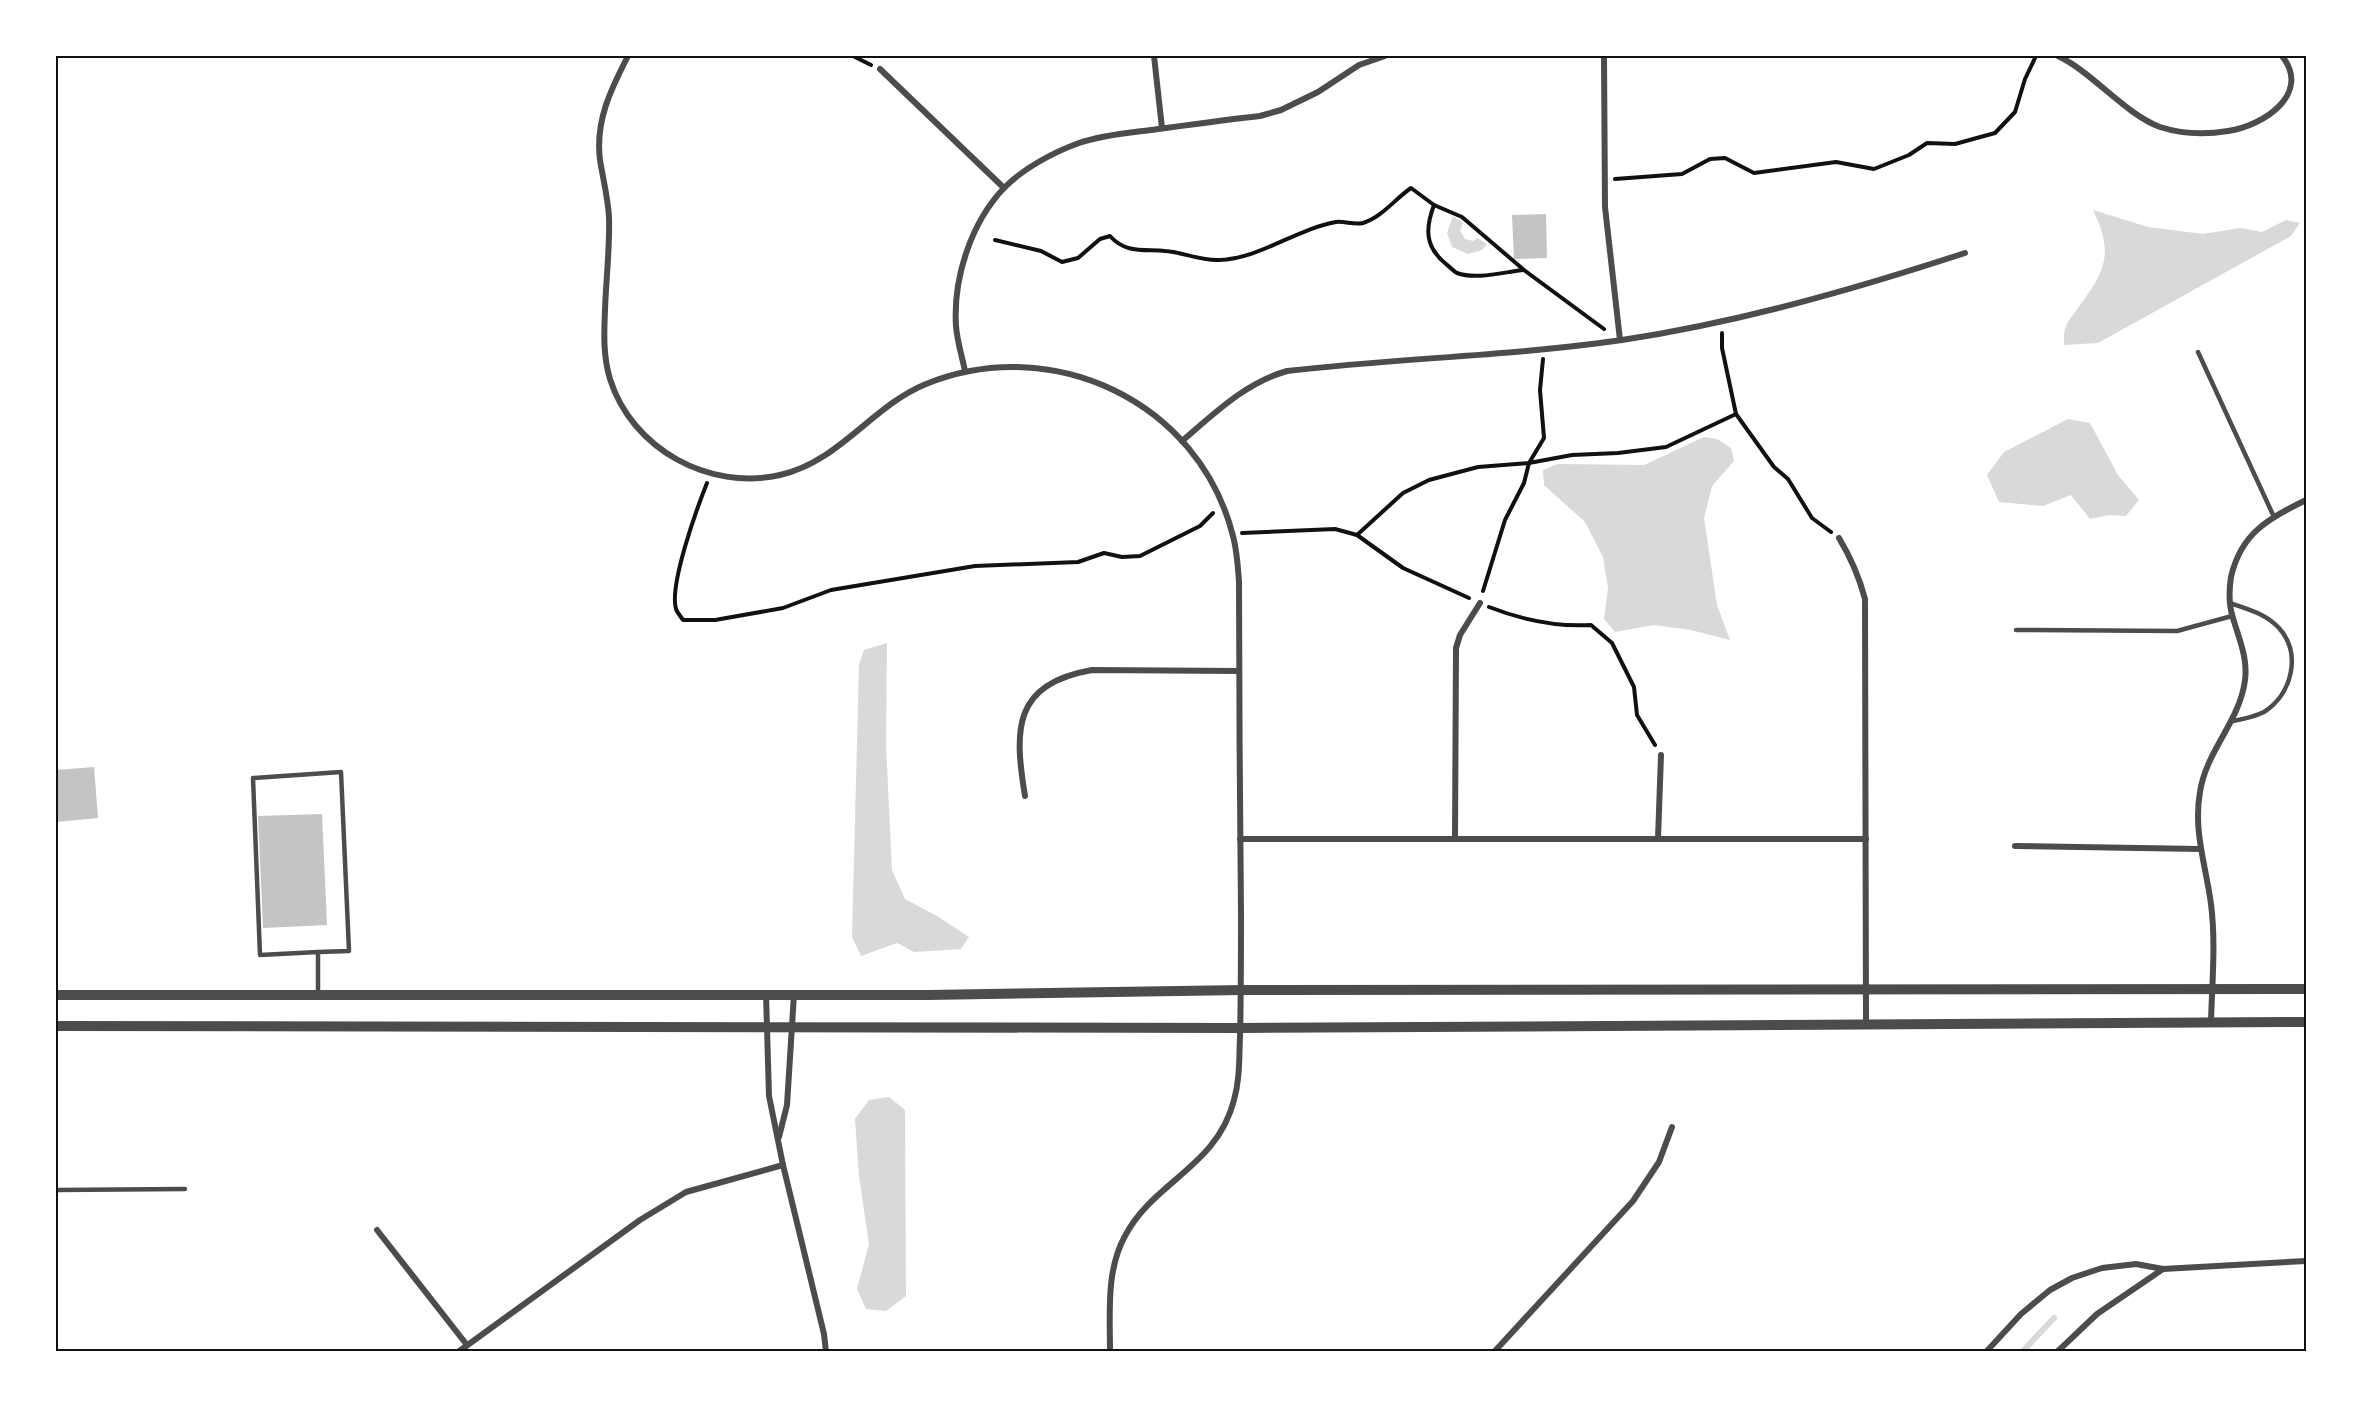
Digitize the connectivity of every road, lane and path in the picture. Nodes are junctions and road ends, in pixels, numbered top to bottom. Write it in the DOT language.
graph roads {
  1 [pos="628,56"];
  2 [pos="853,56"];
  3 [pos="1154,56"];
  4 [pos="1385,56"];
  5 [pos="1604,56"];
  6 [pos="2036,56"];
  7 [pos="2058,56"];
  8 [pos="2282,56"];
  9 [pos="880,69"];
  10 [pos="1162,128"];
  11 [pos="1605,180"];
  12 [pos="1004,188"];
  13 [pos="1434,205"];
  14 [pos="995,240"];
  15 [pos="1965,253"];
  16 [pos="1524,270"];
  17 [pos="1722,322"];
  18 [pos="1620,340"];
  19 [pos="1544,349"];
  20 [pos="2198,352"];
  21 [pos="965,371"];
  22 [pos="1736,414"];
  23 [pos="1182,441"];
  24 [pos="1529,463"];
  25 [pos="711,474"];
  26 [pos="2307,500"];
  27 [pos="1222,504"];
  28 [pos="2274,517"];
  29 [pos="1233,534"];
  30 [pos="1357,535"];
  31 [pos="1839,538"];
  32 [pos="1480,603"];
  33 [pos="2230,603"];
  34 [pos="2232,616"];
  35 [pos="2016,630"];
  36 [pos="1239,671"];
  37 [pos="2233,721"];
  38 [pos="1661,755"];
  39 [pos="1025,796"];
  40 [pos="1240,839"];
  41 [pos="1455,839"];
  42 [pos="1658,839"];
  43 [pos="1866,839"];
  44 [pos="2015,846"];
  45 [pos="2200,849"];
  46 [pos="318,952"];
  47 [pos="2307,989"];
  48 [pos="1242,990"];
  49 [pos="1865,990"];
  50 [pos="2212,990"];
  51 [pos="318,993"];
  52 [pos="766,994"];
  53 [pos="794,994"];
  54 [pos="56,995"];
  55 [pos="2211,1022"];
  56 [pos="2307,1022"];
  57 [pos="1866,1024"];
  58 [pos="56,1026"];
  59 [pos="766,1026"];
  60 [pos="792,1026"];
  61 [pos="1240,1028"];
  62 [pos="1672,1127"];
  63 [pos="778,1141"];
  64 [pos="783,1166"];
  65 [pos="185,1189"];
  66 [pos="56,1190"];
  67 [pos="377,1230"];
  68 [pos="2307,1261"];
  69 [pos="2163,1269"];
  70 [pos="467,1345"];
  71 [pos="458,1352"];
  72 [pos="826,1352"];
  73 [pos="1110,1352"];
  74 [pos="1494,1352"];
  75 [pos="1986,1352"];
  76 [pos="2057,1352"];
  1 -- 25 [label="street"];
  2 -- 9 [label="path"];
  3 -- 10 [label="street"];
  4 -- 10 [label="street"];
  5 -- 11 [label="street"];
  6 -- 11 [label="path"];
  7 -- 8 [label="street"];
  9 -- 12 [label="street"];
  10 -- 12 [label="street"];
  11 -- 18 [label="street"];
  12 -- 21 [label="street"];
  13 -- 14 [label="path"];
  13 -- 16 [label="path"];
  13 -- 16 [label="path"];
  15 -- 17 [label="street"];
  16 -- 18 [label="path"];
  17 -- 18 [label="street"];
  17 -- 22 [label="path"];
  18 -- 19 [label="street"];
  19 -- 23 [label="street"];
  19 -- 24 [label="path"];
  20 -- 28 [label="lane"];
  21 -- 23 [label="street"];
  21 -- 25 [label="street"];
  22 -- 24 [label="path"];
  22 -- 31 [label="path"];
  23 -- 27 [label="street"];
  24 -- 30 [label="path"];
  24 -- 32 [label="path"];
  25 -- 27 [label="path"];
  26 -- 28 [label="street"];
  27 -- 29 [label="street"];
  28 -- 33 [label="street"];
  29 -- 30 [label="path"];
  29 -- 36 [label="street"];
  30 -- 32 [label="path"];
  31 -- 43 [label="street"];
  32 -- 38 [label="path"];
  32 -- 41 [label="street"];
  33 -- 34 [label="street"];
  33 -- 37 [label="lane"];
  34 -- 35 [label="lane"];
  34 -- 37 [label="street"];
  36 -- 39 [label="street"];
  36 -- 40 [label="street"];
  37 -- 45 [label="street"];
  38 -- 42 [label="street"];
  40 -- 41 [label="street"];
  40 -- 48 [label="street"];
  41 -- 42 [label="street"];
  42 -- 43 [label="street"];
  43 -- 49 [label="street"];
  44 -- 45 [label="street"];
  45 -- 50 [label="street"];
  46 -- 46 [label="lane"];
  46 -- 51 [label="lane"];
  47 -- 50 [label="street"];
  48 -- 49 [label="street"];
  48 -- 53 [label="street"];
  48 -- 61 [label="street"];
  49 -- 50 [label="street"];
  49 -- 57 [label="street"];
  50 -- 55 [label="street"];
  51 -- 52 [label="street"];
  51 -- 54 [label="street"];
  52 -- 53 [label="street"];
  52 -- 59 [label="street"];
  53 -- 60 [label="street"];
  55 -- 56 [label="street"];
  55 -- 57 [label="street"];
  57 -- 61 [label="street"];
  58 -- 59 [label="street"];
  59 -- 60 [label="street"];
  59 -- 63 [label="street"];
  60 -- 61 [label="street"];
  60 -- 63 [label="street"];
  61 -- 73 [label="street"];
  62 -- 74 [label="street"];
  63 -- 64 [label="street"];
  64 -- 70 [label="street"];
  64 -- 72 [label="street"];
  65 -- 66 [label="lane"];
  67 -- 70 [label="street"];
  68 -- 69 [label="street"];
  69 -- 75 [label="street"];
  69 -- 76 [label="street"];
  70 -- 71 [label="street"];
}
